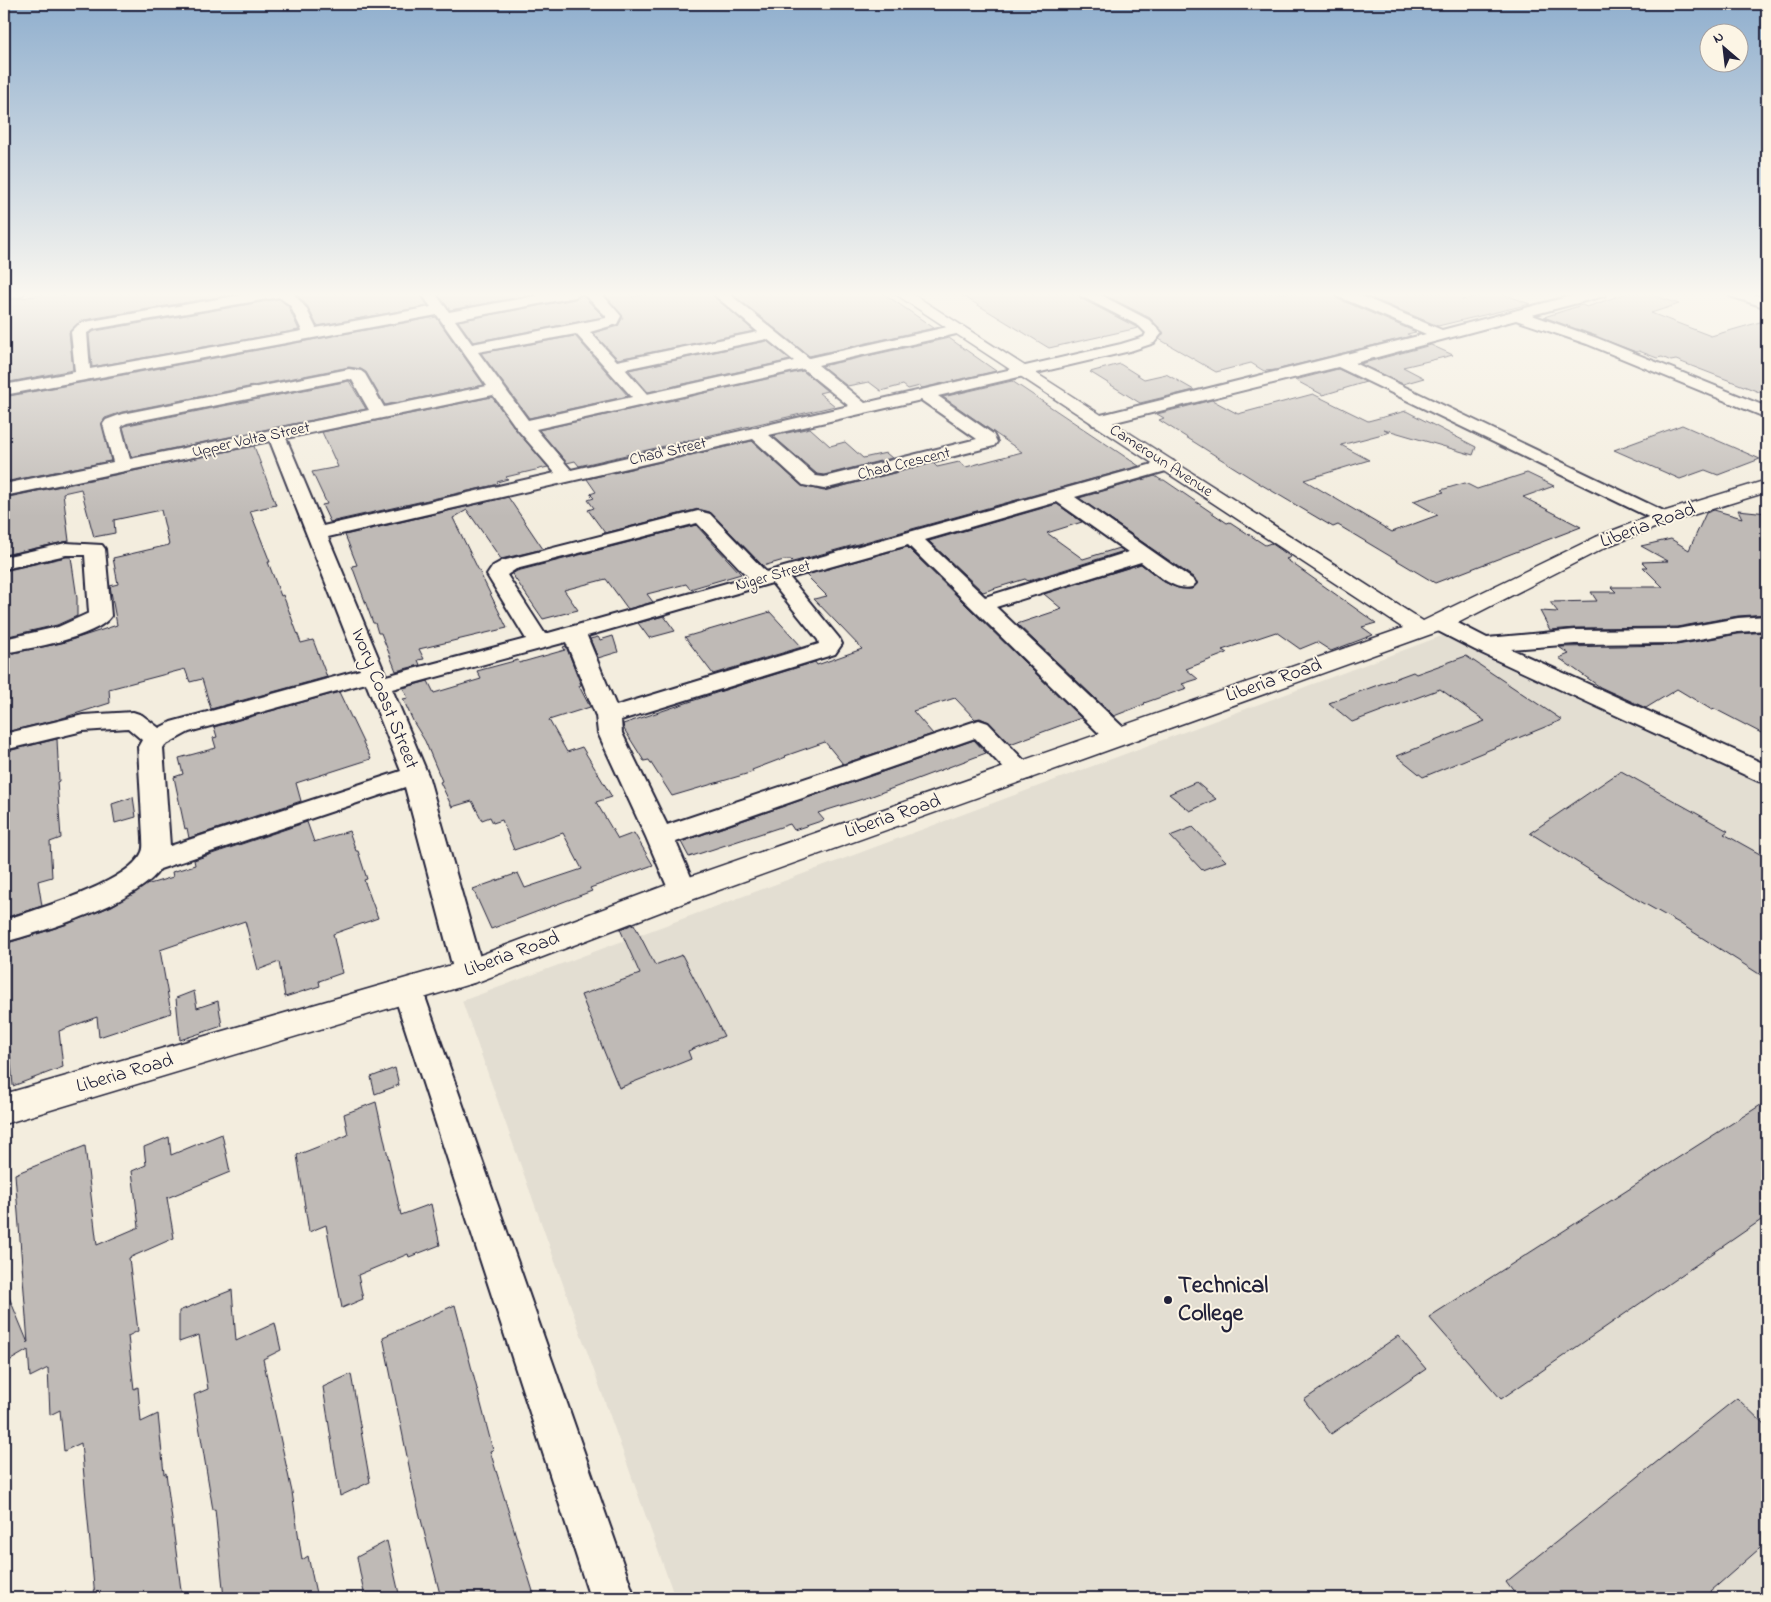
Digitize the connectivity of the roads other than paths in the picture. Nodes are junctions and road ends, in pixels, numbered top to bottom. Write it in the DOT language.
graph roads {
  1 [pos="82,368"];
  2 [pos="122,368"];
  3 [pos="482,368"];
  4 [pos="615,368"];
  5 [pos="788,368"];
  6 [pos="810,368"];
  7 [pos="1016,368"];
  8 [pos="1036,368"];
  9 [pos="1317,368"];
  10 [pos="1352,368"];
  11 [pos="1657,368"];
  12 [pos="1021,371"];
  13 [pos="83,375"];
  14 [pos="498,389"];
  15 [pos="4,390"];
  16 [pos="924,394"];
  17 [pos="644,400"];
  18 [pos="861,408"];
  19 [pos="379,413"];
  20 [pos="1767,413"];
  21 [pos="1100,421"];
  22 [pos="524,426"];
  23 [pos="757,433"];
  24 [pos="276,435"];
  25 [pos="1167,465"];
  26 [pos="123,466"];
  27 [pos="566,475"];
  28 [pos="1767,486"];
  29 [pos="4,490"];
  30 [pos="1059,496"];
  31 [pos="1663,518"];
  32 [pos="315,534"];
  33 [pos="911,537"];
  34 [pos="1144,554"];
  35 [pos="4,563"];
  36 [pos="769,577"];
  37 [pos="1185,583"];
  38 [pos="982,605"];
  39 [pos="1767,623"];
  40 [pos="1430,626"];
  41 [pos="574,634"];
  42 [pos="540,643"];
  43 [pos="1483,645"];
  44 [pos="4,646"];
  45 [pos="376,679"];
  46 [pos="608,716"];
  47 [pos="1118,736"];
  48 [pos="156,739"];
  49 [pos="4,742"];
  50 [pos="1022,772"];
  51 [pos="414,775"];
  52 [pos="1767,775"];
  53 [pos="660,837"];
  54 [pos="148,863"];
  55 [pos="683,891"];
  56 [pos="4,932"];
  57 [pos="469,972"];
  58 [pos="408,991"];
  59 [pos="4,1109"];
  60 [pos="613,1598"];
  1 -- 13 [label="street"];
  2 -- 13 [label="street"];
  3 -- 14 [label="street"];
  4 -- 17 [label="street"];
  5 -- 17 [label="street"];
  6 -- 18 [label="street"];
  7 -- 12 [label="street, Cameroun Avenue"];
  8 -- 12 [label="street, Chad Street"];
  9 -- 21 [label="street"];
  10 -- 31 [label="street"];
  11 -- 20 [label="street"];
  12 -- 16 [label="street, Chad Street"];
  12 -- 21 [label="street, Cameroun Avenue"];
  13 -- 15 [label="street"];
  14 -- 19 [label="street, Upper Volta Street"];
  14 -- 22 [label="street"];
  16 -- 18 [label="street, Chad Street"];
  16 -- 23 [label="street, Chad Crescent"];
  17 -- 22 [label="street"];
  18 -- 23 [label="street, Chad Street"];
  19 -- 24 [label="street, Upper Volta Street"];
  19 -- 26 [label="street"];
  21 -- 25 [label="street, Cameroun Avenue"];
  22 -- 27 [label="street"];
  23 -- 27 [label="street, Chad Street"];
  24 -- 26 [label="street, Upper Volta Street"];
  24 -- 32 [label="street, Ivory Coast Street"];
  25 -- 30 [label="street, Niger Street"];
  25 -- 40 [label="street, Cameroun Avenue"];
  26 -- 29 [label="street, Upper Volta Street"];
  27 -- 32 [label="street, Chad Street"];
  28 -- 31 [label="street, Liberia Road"];
  30 -- 33 [label="street, Niger Street"];
  30 -- 34 [label="street"];
  31 -- 40 [label="street, Liberia Road"];
  32 -- 45 [label="street, Ivory Coast Street"];
  33 -- 36 [label="street, Niger Street"];
  33 -- 38 [label="street"];
  34 -- 37 [label="street"];
  34 -- 38 [label="street"];
  35 -- 44 [label="street"];
  36 -- 41 [label="street, Niger Street"];
  36 -- 42 [label="street"];
  36 -- 46 [label="street"];
  38 -- 47 [label="street"];
  39 -- 43 [label="street"];
  40 -- 43 [label="street"];
  40 -- 47 [label="street, Liberia Road"];
  41 -- 42 [label="street, Niger Street"];
  41 -- 46 [label="street"];
  42 -- 45 [label="street, Niger Street"];
  43 -- 52 [label="street"];
  45 -- 48 [label="street, Niger Street"];
  45 -- 51 [label="street, Ivory Coast Street"];
  46 -- 53 [label="street"];
  47 -- 50 [label="street, Liberia Road"];
  48 -- 49 [label="street"];
  48 -- 54 [label="street"];
  50 -- 53 [label="street"];
  50 -- 55 [label="street, Liberia Road"];
  51 -- 54 [label="street"];
  51 -- 57 [label="street, Ivory Coast Street"];
  53 -- 55 [label="street"];
  54 -- 56 [label="street"];
  55 -- 57 [label="street, Liberia Road"];
  57 -- 58 [label="street, Liberia Road"];
  58 -- 59 [label="street, Liberia Road"];
  58 -- 60 [label="street"];
}
